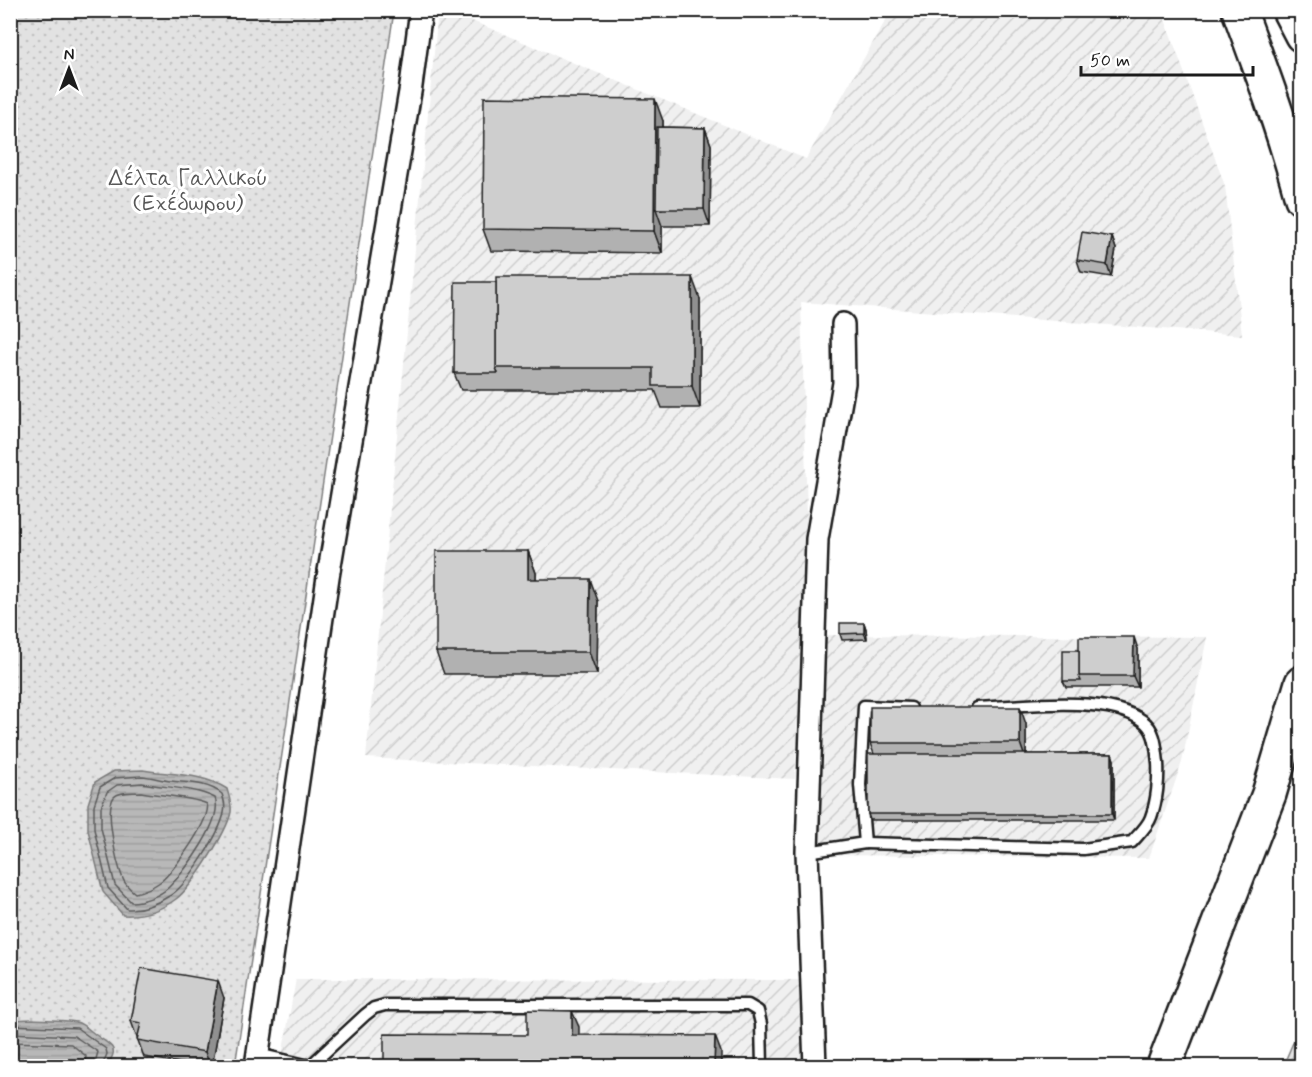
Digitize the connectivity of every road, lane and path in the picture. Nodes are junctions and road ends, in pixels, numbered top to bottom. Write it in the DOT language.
graph roads {
  1 [pos="421,10"];
  2 [pos="1239,10"];
  3 [pos="1289,10"];
  4 [pos="1302,35"];
  5 [pos="1302,198"];
  6 [pos="843,324"];
  7 [pos="1302,683"];
  8 [pos="919,708"];
  9 [pos="962,708"];
  10 [pos="865,843"];
  11 [pos="807,852"];
  12 [pos="257,1060"];
  13 [pos="310,1066"];
  14 [pos="762,1066"];
  15 [pos="815,1066"];
  16 [pos="1164,1066"];
  1 -- 12 [label="street"];
  2 -- 5 [label="highway"];
  3 -- 4 [label="highway"];
  6 -- 11 [label="street"];
  7 -- 16 [label="highway"];
  8 -- 10 [label="lane"];
  9 -- 10 [label="lane"];
  10 -- 11 [label="lane"];
  11 -- 15 [label="street"];
  12 -- 13 [label="lane"];
  13 -- 14 [label="lane"];
}
